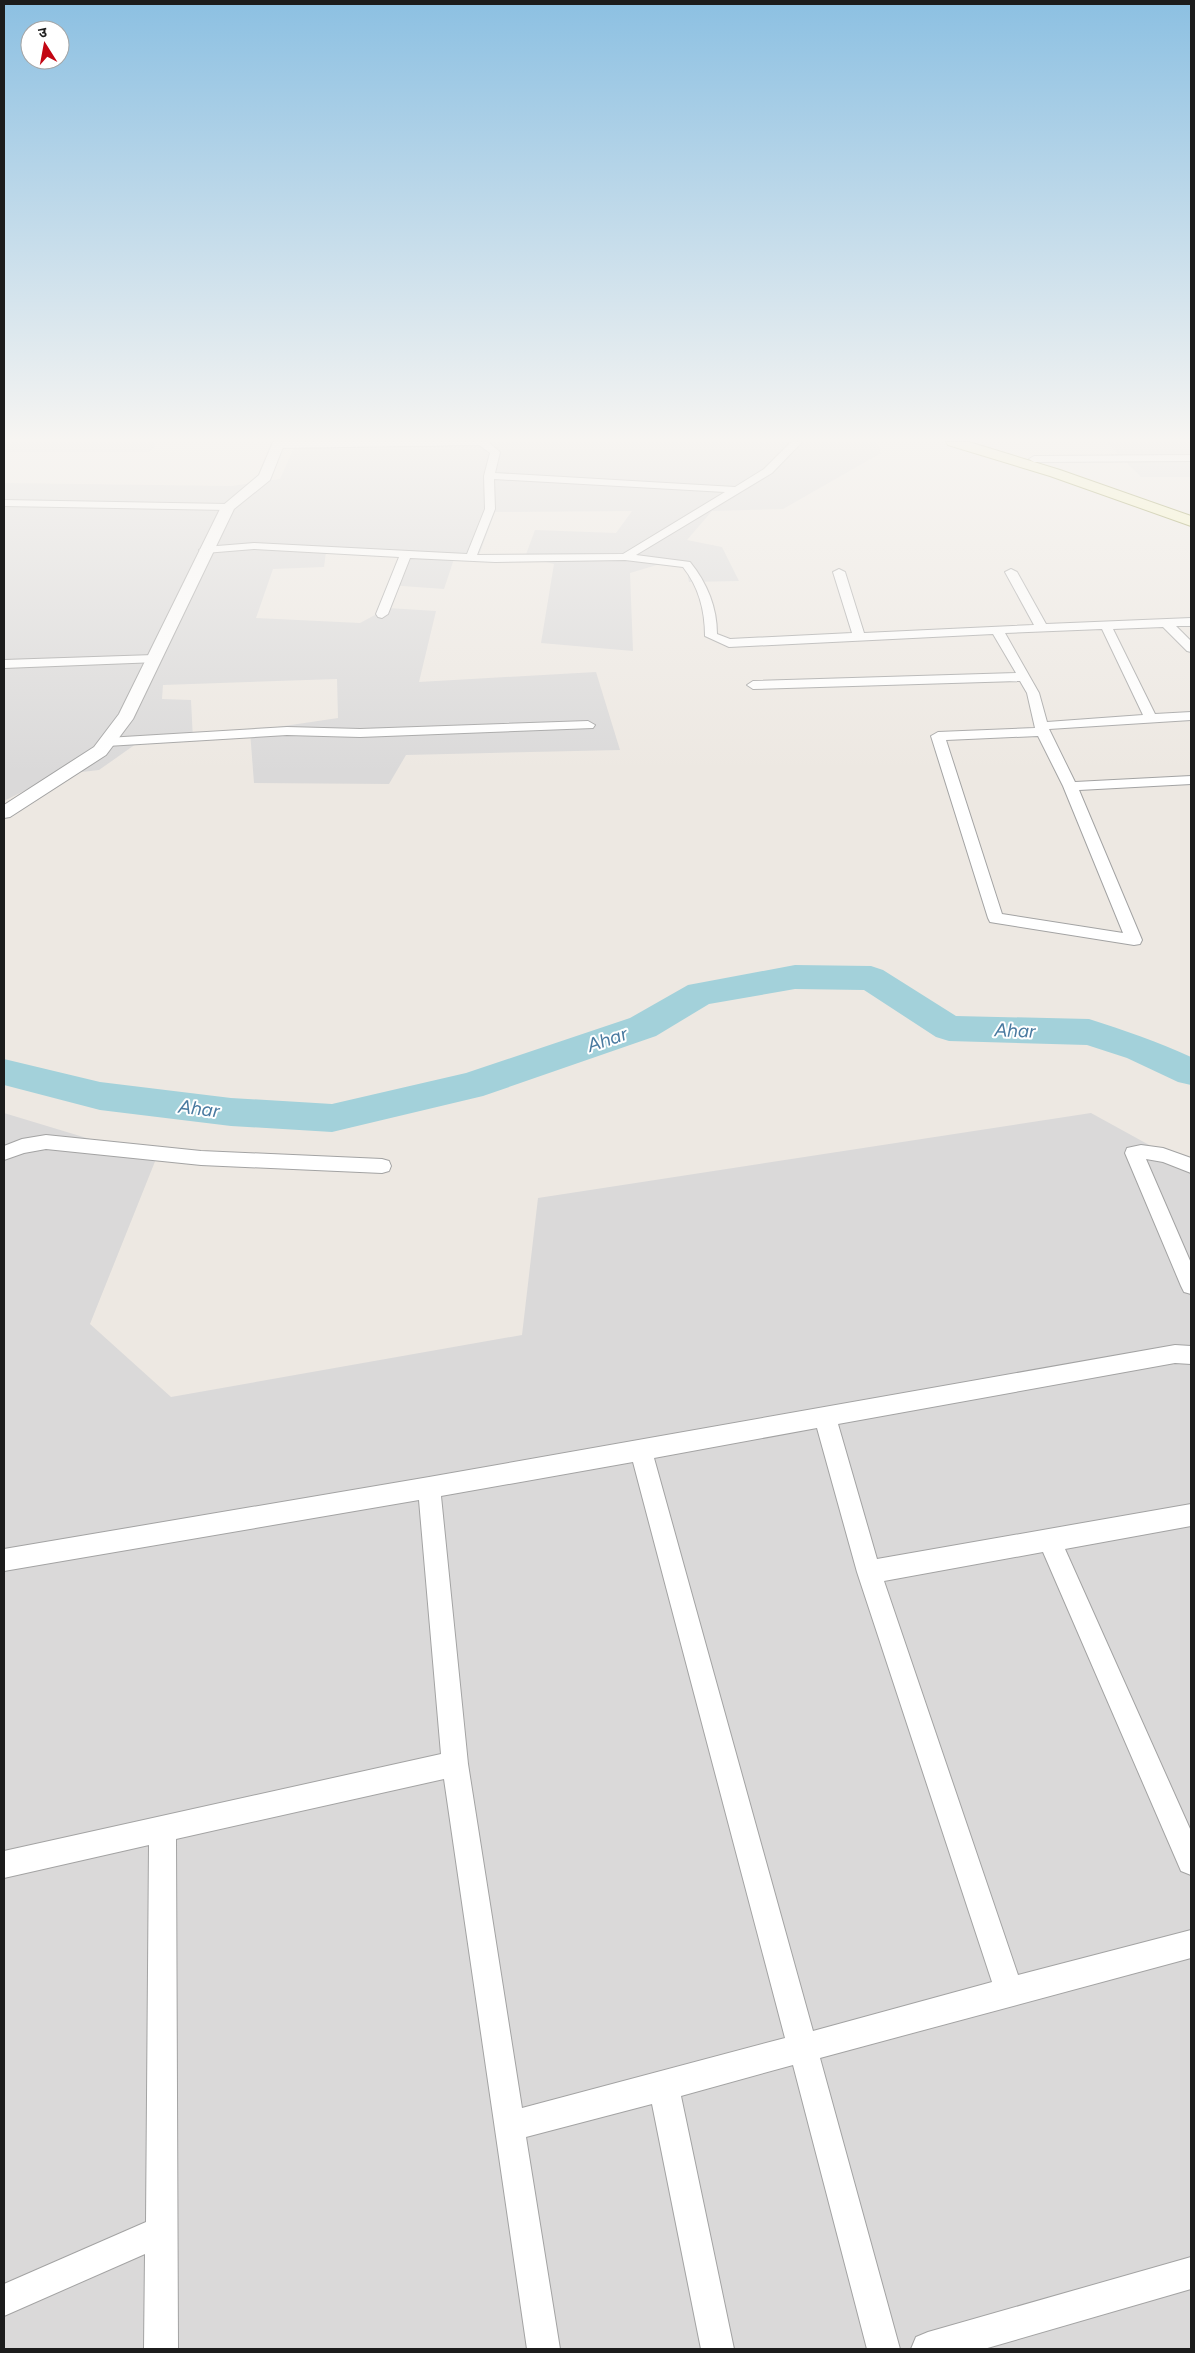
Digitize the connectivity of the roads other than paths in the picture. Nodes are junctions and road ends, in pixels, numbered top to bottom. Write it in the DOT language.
graph roads {
  1 [pos="204,552"];
  2 [pos="364,552"];
  3 [pos="473,552"];
  4 [pos="634,552"];
  5 [pos="406,554"];
  6 [pos="471,557"];
  7 [pos="625,557"];
  8 [pos="840,572"];
  9 [pos="1011,572"];
  10 [pos="382,614"];
  11 [pos="1191,622"];
  12 [pos="1166,623"];
  13 [pos="1106,626"];
  14 [pos="1042,628"];
  15 [pos="997,630"];
  16 [pos="859,637"];
  17 [pos="1191,648"];
  18 [pos="154,659"];
  19 [pos="4,664"];
  20 [pos="1023,677"];
  21 [pos="752,685"];
  22 [pos="1191,716"];
  23 [pos="1150,717"];
  24 [pos="588,725"];
  25 [pos="1042,729"];
  26 [pos="107,742"];
  27 [pos="1191,780"];
  28 [pos="1070,786"];
  29 [pos="4,813"];
  30 [pos="4,1153"];
  31 [pos="382,1166"];
  32 [pos="1191,1166"];
  33 [pos="1191,1286"];
  34 [pos="1191,1355"];
  35 [pos="825,1417"];
  36 [pos="641,1450"];
  37 [pos="429,1488"];
  38 [pos="1191,1515"];
  39 [pos="1049,1540"];
  40 [pos="4,1560"];
  41 [pos="869,1572"];
  42 [pos="455,1764"];
  43 [pos="163,1828"];
  44 [pos="1191,1861"];
  45 [pos="4,1864"];
  46 [pos="1191,1944"];
  47 [pos="1008,1991"];
  48 [pos="803,2049"];
  49 [pos="664,2087"];
  50 [pos="509,2126"];
  51 [pos="162,2231"];
  52 [pos="1191,2273"];
  53 [pos="4,2300"];
  54 [pos="161,2349"];
  55 [pos="543,2349"];
  56 [pos="718,2349"];
  57 [pos="884,2349"];
  58 [pos="928,2349"];
  1 -- 18 [label="street"];
  2 -- 5 [label="street"];
  3 -- 6 [label="street"];
  4 -- 7 [label="street"];
  5 -- 6 [label="street"];
  5 -- 10 [label="street"];
  6 -- 7 [label="street"];
  7 -- 16 [label="street"];
  8 -- 16 [label="street"];
  9 -- 14 [label="street"];
  11 -- 12 [label="street"];
  12 -- 13 [label="street"];
  12 -- 17 [label="street"];
  13 -- 14 [label="street"];
  13 -- 23 [label="street"];
  14 -- 15 [label="street"];
  15 -- 16 [label="street"];
  15 -- 20 [label="street"];
  18 -- 19 [label="street"];
  18 -- 26 [label="street"];
  20 -- 21 [label="street"];
  20 -- 25 [label="street"];
  22 -- 23 [label="street"];
  23 -- 25 [label="street"];
  24 -- 26 [label="street"];
  25 -- 28 [label="street"];
  25 -- 28 [label="street"];
  26 -- 29 [label="street"];
  27 -- 28 [label="street"];
  30 -- 31 [label="street"];
  32 -- 33 [label="street"];
  34 -- 35 [label="street"];
  35 -- 36 [label="street"];
  35 -- 41 [label="street"];
  36 -- 37 [label="street"];
  36 -- 48 [label="street"];
  37 -- 40 [label="street"];
  37 -- 42 [label="street"];
  38 -- 39 [label="street"];
  39 -- 41 [label="street"];
  39 -- 44 [label="street"];
  41 -- 47 [label="street"];
  42 -- 43 [label="street"];
  42 -- 50 [label="street"];
  43 -- 45 [label="street"];
  43 -- 51 [label="street"];
  46 -- 47 [label="street"];
  47 -- 48 [label="street"];
  48 -- 49 [label="street"];
  48 -- 57 [label="street"];
  49 -- 50 [label="street"];
  49 -- 56 [label="street"];
  50 -- 55 [label="street"];
  51 -- 53 [label="street"];
  51 -- 54 [label="street"];
  52 -- 58 [label="street"];
}
